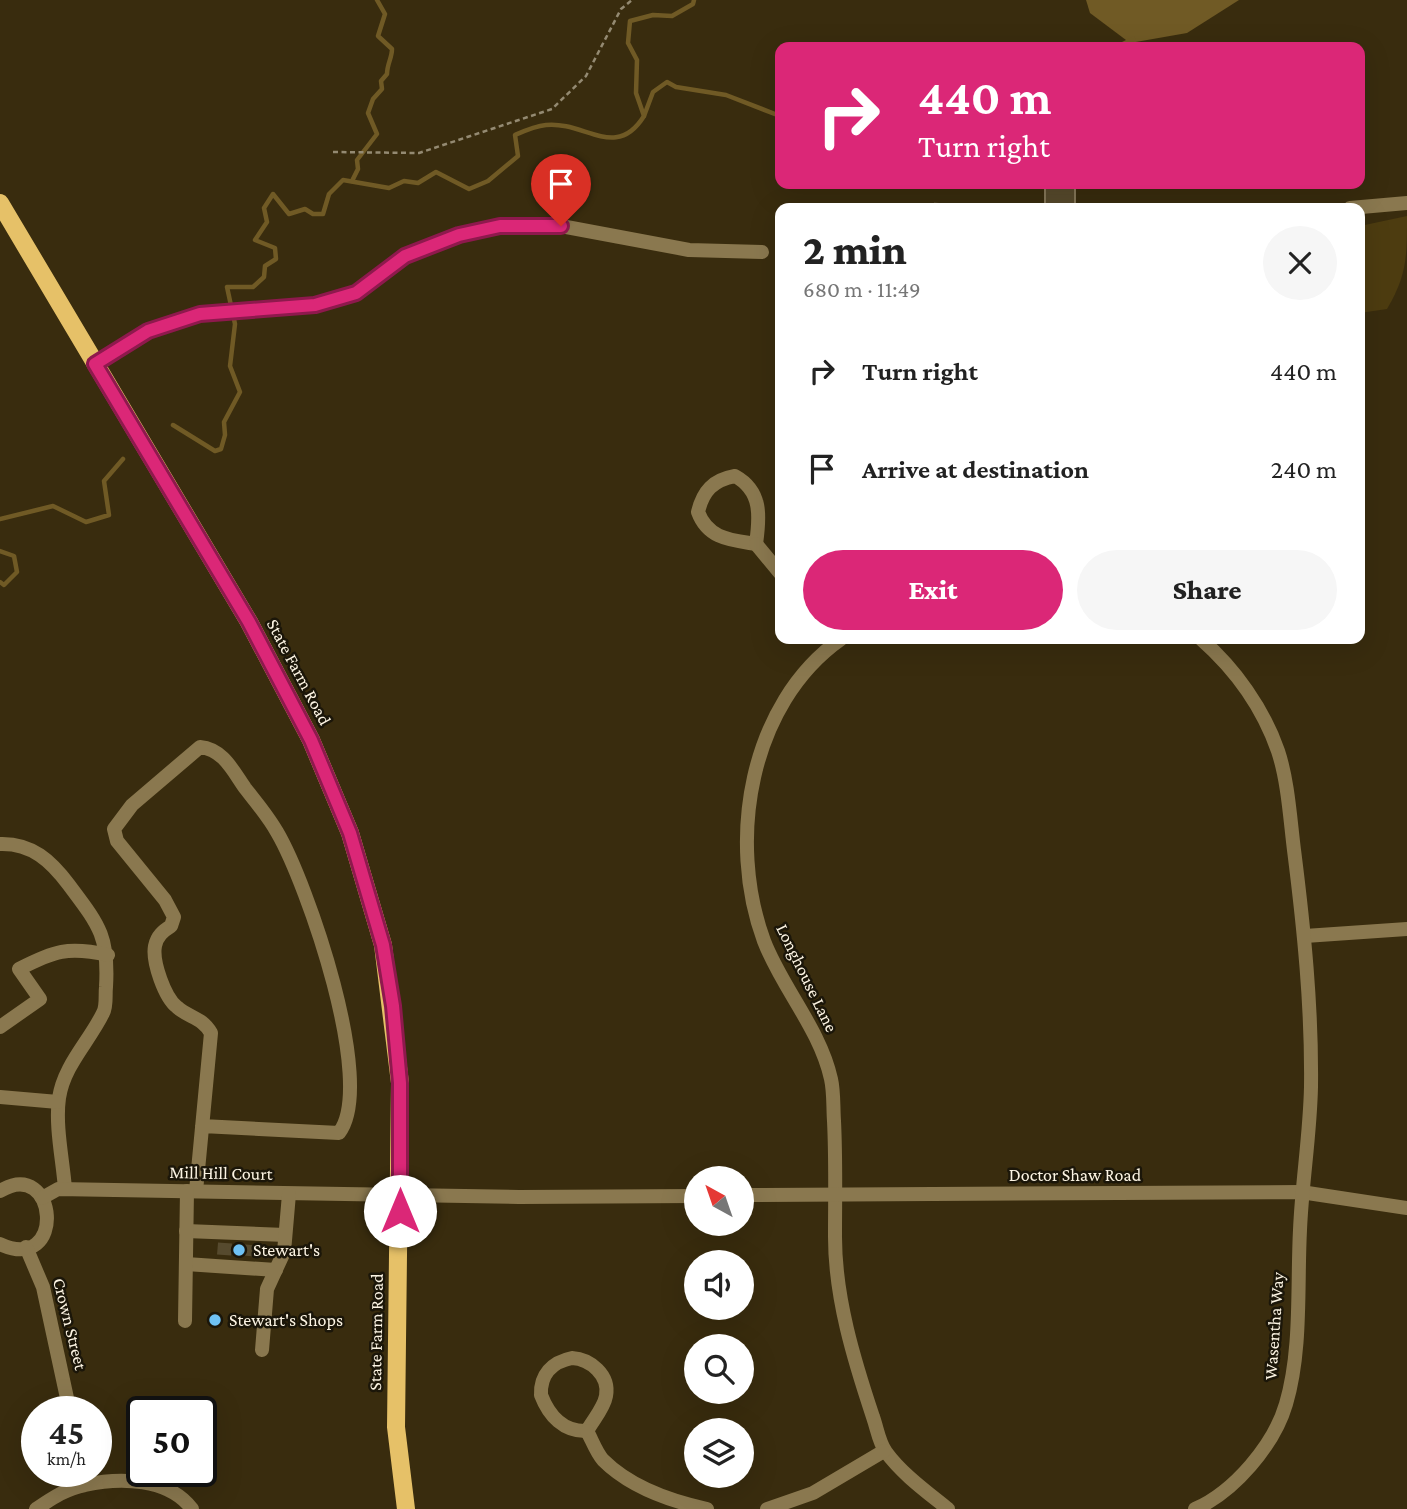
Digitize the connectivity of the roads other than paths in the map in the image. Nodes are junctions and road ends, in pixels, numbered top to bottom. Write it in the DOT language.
graph roads {
  1 [pos="0,203"];
  2 [pos="1407,203"];
  3 [pos="1365,207"];
  4 [pos="762,251"];
  5 [pos="95,364"];
  6 [pos="756,544"];
  7 [pos="775,567"];
  8 [pos="833,644"];
  9 [pos="1207,644"];
  10 [pos="0,844"];
  11 [pos="1407,929"];
  12 [pos="1306,936"];
  13 [pos="107,955"];
  14 [pos="0,1027"];
  15 [pos="0,1097"];
  16 [pos="58,1102"];
  17 [pos="202,1126"];
  18 [pos="65,1189"];
  19 [pos="0,1191"];
  20 [pos="192,1191"];
  21 [pos="1301,1192"];
  22 [pos="289,1194"];
  23 [pos="401,1195"];
  24 [pos="754,1195"];
  25 [pos="838,1195"];
  26 [pos="684,1196"];
  27 [pos="42,1198"];
  28 [pos="1407,1208"];
  29 [pos="186,1231"];
  30 [pos="285,1235"];
  31 [pos="0,1244"];
  32 [pos="26,1247"];
  33 [pos="224,1249"];
  34 [pos="250,1251"];
  35 [pos="186,1264"];
  36 [pos="276,1270"];
  37 [pos="185,1321"];
  38 [pos="262,1350"];
  39 [pos="68,1396"];
  40 [pos="587,1431"];
  41 [pos="884,1451"];
  42 [pos="112,1480"];
  43 [pos="70,1487"];
  44 [pos="1219,1505"];
  45 [pos="36,1509"];
  46 [pos="192,1509"];
  47 [pos="406,1509"];
  48 [pos="707,1509"];
  49 [pos="766,1509"];
  50 [pos="948,1509"];
  51 [pos="1195,1509"];
  1 -- 5 [label="main road, State Farm Road"];
  2 -- 3 [label="street"];
  4 -- 5 [label="street"];
  5 -- 23 [label="main road, State Farm Road"];
  6 -- 6 [label="street"];
  6 -- 7 [label="street"];
  8 -- 25 [label="street, Longhouse Lane"];
  9 -- 12 [label="street"];
  10 -- 13 [label="street"];
  11 -- 12 [label="street"];
  12 -- 21 [label="street"];
  13 -- 14 [label="street"];
  13 -- 16 [label="street"];
  15 -- 16 [label="street"];
  16 -- 18 [label="street"];
  17 -- 17 [label="street"];
  17 -- 20 [label="street"];
  18 -- 20 [label="street, Mill Hill Court"];
  18 -- 27 [label="street, Mill Hill Court"];
  19 -- 27 [label="street"];
  20 -- 22 [label="street, Mill Hill Court"];
  20 -- 29 [label="street"];
  21 -- 25 [label="street, Doctor Shaw Road"];
  21 -- 28 [label="street, Doctor Shaw Road"];
  21 -- 44 [label="street, Wasentha Way"];
  22 -- 23 [label="street, Mill Hill Court"];
  22 -- 30 [label="street"];
  23 -- 26 [label="street"];
  23 -- 47 [label="main road, State Farm Road"];
  24 -- 25 [label="street, Doctor Shaw Road"];
  25 -- 41 [label="street"];
  27 -- 32 [label="street"];
  29 -- 33 [label="street"];
  29 -- 35 [label="street"];
  30 -- 34 [label="street"];
  30 -- 36 [label="street"];
  31 -- 32 [label="street"];
  32 -- 39 [label="street, Crown Street"];
  33 -- 34 [label="street"];
  33 -- 34 [label="street"];
  33 -- 35 [label="street"];
  34 -- 36 [label="street"];
  35 -- 37 [label="street"];
  36 -- 38 [label="street"];
  40 -- 40 [label="street"];
  40 -- 48 [label="street"];
  41 -- 49 [label="street"];
  41 -- 50 [label="street"];
  42 -- 46 [label="street"];
  43 -- 45 [label="street"];
  44 -- 51 [label="street, Wasentha Way"];
}
